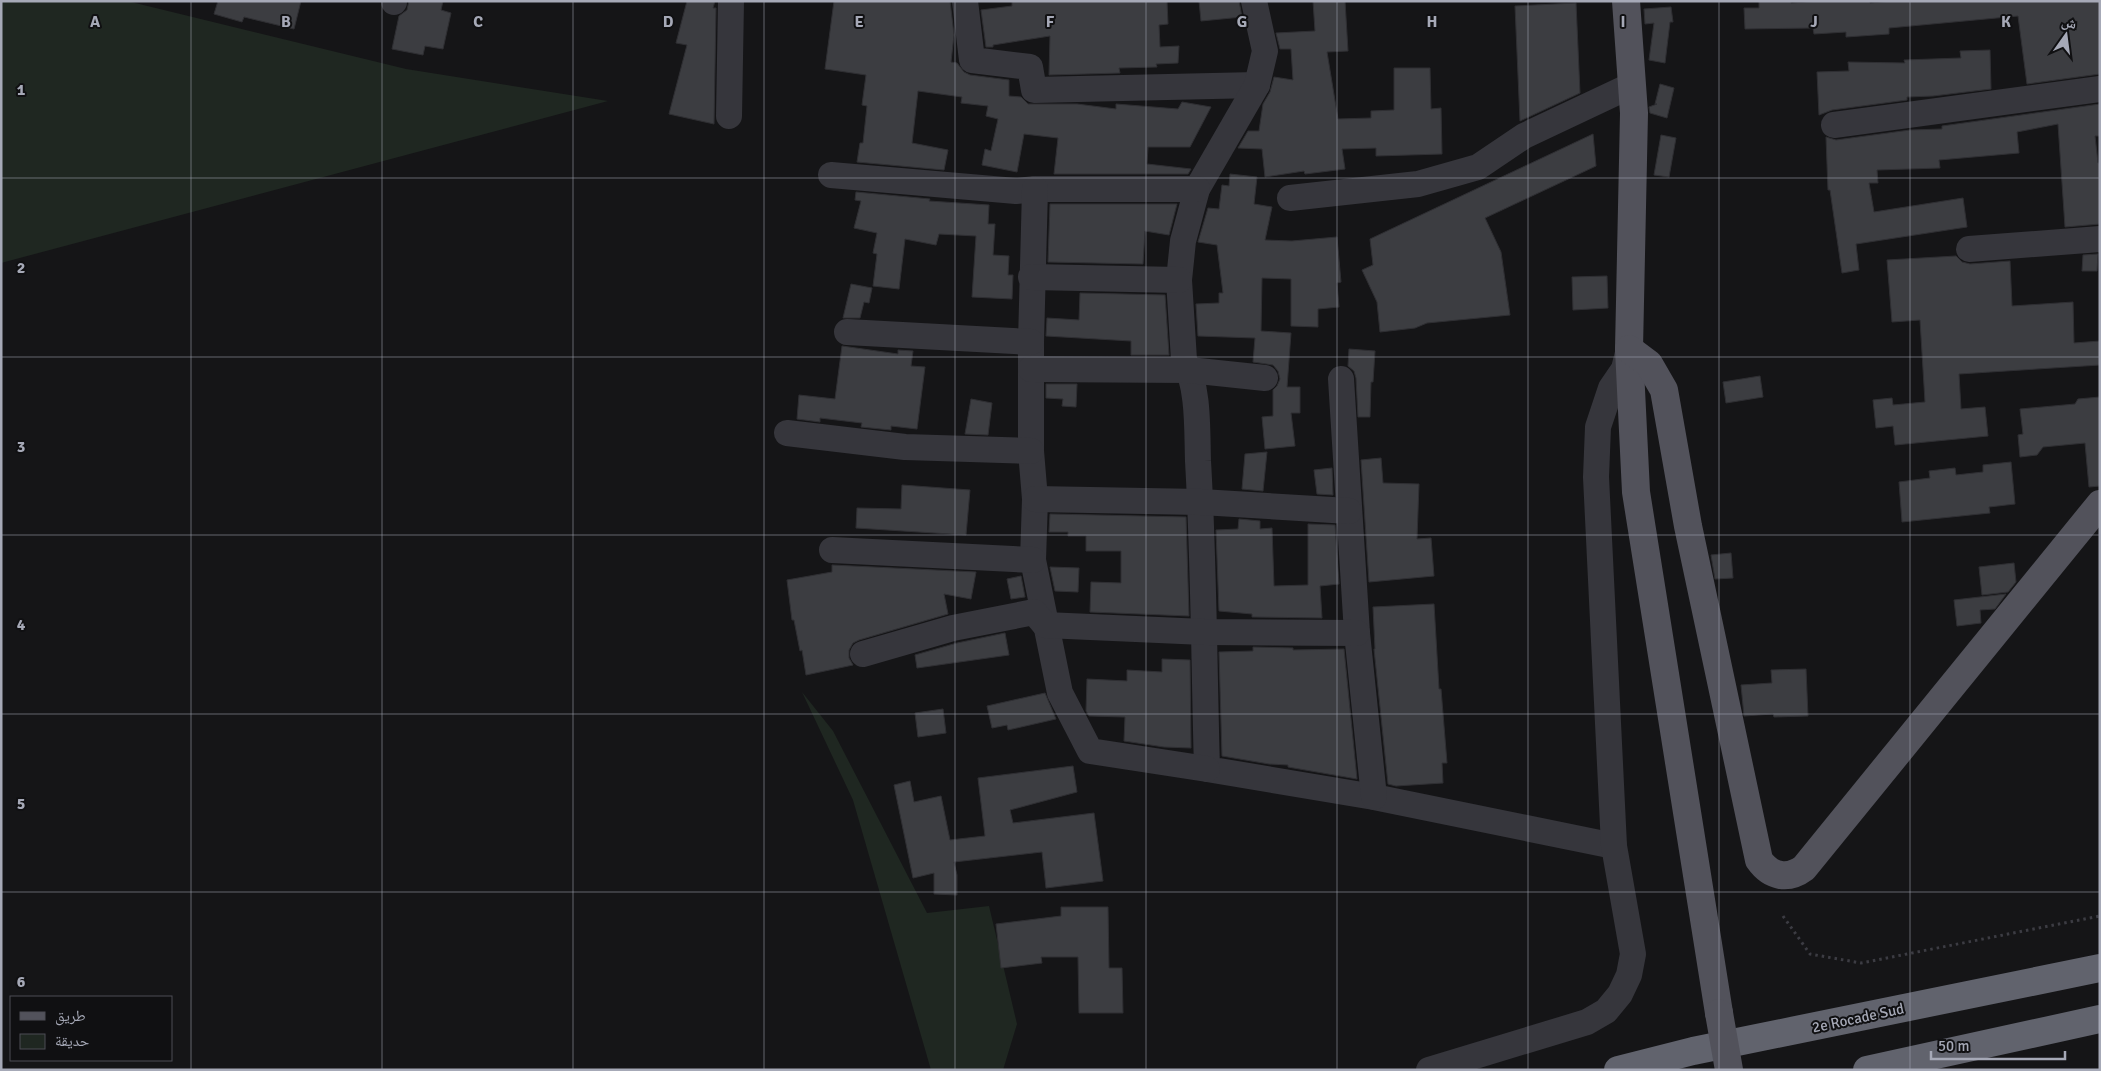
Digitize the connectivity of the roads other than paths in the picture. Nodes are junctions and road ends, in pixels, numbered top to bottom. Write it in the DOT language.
graph roads {
  1 [pos="731,1"];
  2 [pos="965,1"];
  3 [pos="1254,1"];
  4 [pos="1626,1"];
  5 [pos="1256,85"];
  6 [pos="1632,85"];
  7 [pos="2100,88"];
  8 [pos="729,116"];
  9 [pos="1834,125"];
  10 [pos="832,176"];
  11 [pos="1035,189"];
  12 [pos="1197,189"];
  13 [pos="1290,198"];
  14 [pos="2100,239"];
  15 [pos="1969,249"];
  16 [pos="1031,278"];
  17 [pos="1178,280"];
  18 [pos="847,332"];
  19 [pos="1031,342"];
  20 [pos="1629,350"];
  21 [pos="1031,369"];
  22 [pos="1189,370"];
  23 [pos="1265,378"];
  24 [pos="1341,379"];
  25 [pos="787,433"];
  26 [pos="1031,451"];
  27 [pos="1035,499"];
  28 [pos="1201,502"];
  29 [pos="2100,504"];
  30 [pos="1349,511"];
  31 [pos="832,550"];
  32 [pos="1033,560"];
  33 [pos="1045,625"];
  34 [pos="1204,632"];
  35 [pos="1357,633"];
  36 [pos="863,654"];
  37 [pos="1207,769"];
  38 [pos="1374,797"];
  39 [pos="1614,846"];
  40 [pos="2100,968"];
  41 [pos="2100,1019"];
  42 [pos="1429,1070"];
  43 [pos="1618,1070"];
  44 [pos="1729,1070"];
  45 [pos="1867,1070"];
  1 -- 8 [label="street"];
  2 -- 5 [label="street"];
  3 -- 5 [label="street"];
  4 -- 6 [label="main road"];
  5 -- 12 [label="street"];
  6 -- 13 [label="street"];
  6 -- 20 [label="main road"];
  7 -- 9 [label="street"];
  10 -- 11 [label="street"];
  11 -- 12 [label="street"];
  11 -- 16 [label="street"];
  12 -- 17 [label="street"];
  14 -- 15 [label="street"];
  16 -- 17 [label="street"];
  16 -- 19 [label="street"];
  17 -- 22 [label="street"];
  18 -- 19 [label="street"];
  19 -- 21 [label="street"];
  20 -- 29 [label="main road"];
  20 -- 39 [label="street"];
  20 -- 44 [label="main road, bridge"];
  21 -- 22 [label="street"];
  21 -- 26 [label="street"];
  22 -- 23 [label="street"];
  22 -- 28 [label="street"];
  24 -- 30 [label="street"];
  25 -- 26 [label="street"];
  26 -- 27 [label="street"];
  27 -- 28 [label="street"];
  27 -- 32 [label="street"];
  28 -- 30 [label="street"];
  28 -- 34 [label="street"];
  30 -- 35 [label="street"];
  31 -- 32 [label="street"];
  32 -- 33 [label="street"];
  33 -- 34 [label="street"];
  33 -- 36 [label="street"];
  33 -- 37 [label="street"];
  34 -- 35 [label="street"];
  34 -- 37 [label="street"];
  35 -- 38 [label="street"];
  37 -- 38 [label="street"];
  38 -- 39 [label="street"];
  39 -- 42 [label="street"];
  40 -- 43 [label="highway, 2e Rocade Sud"];
  41 -- 45 [label="highway"];
}
